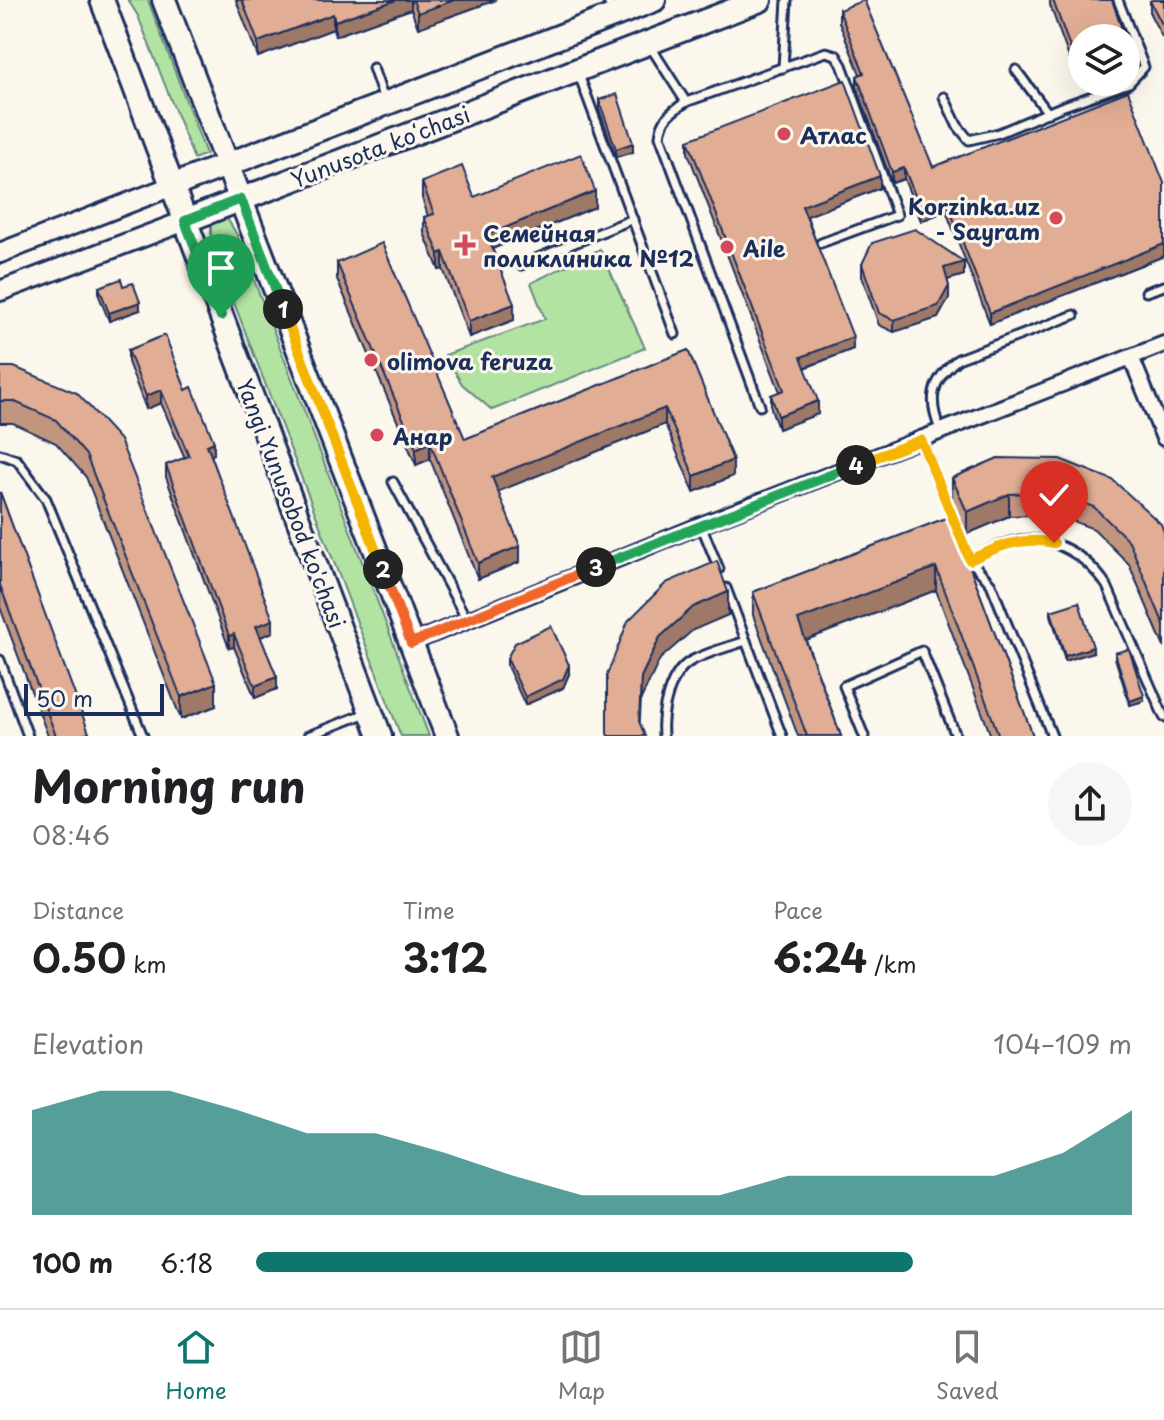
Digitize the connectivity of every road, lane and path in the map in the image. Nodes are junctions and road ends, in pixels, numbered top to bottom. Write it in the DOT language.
graph roads {
  1 [pos="102,0"];
  2 [pos="164,0"];
  3 [pos="654,0"];
  4 [pos="760,0"];
  5 [pos="787,0"];
  6 [pos="1118,0"];
  7 [pos="611,7"];
  8 [pos="648,43"];
  9 [pos="373,68"];
  10 [pos="783,68"];
  11 [pos="578,70"];
  12 [pos="1016,70"];
  13 [pos="944,97"];
  14 [pos="686,102"];
  15 [pos="386,105"];
  16 [pos="1048,113"];
  17 [pos="227,165"];
  18 [pos="172,186"];
  19 [pos="241,199"];
  20 [pos="633,219"];
  21 [pos="185,221"];
  22 [pos="821,243"];
  23 [pos="0,253"];
  24 [pos="521,265"];
  25 [pos="1164,286"];
  26 [pos="0,291"];
  27 [pos="1146,292"];
  28 [pos="1074,315"];
  29 [pos="675,334"];
  30 [pos="1164,344"];
  31 [pos="1131,357"];
  32 [pos="760,406"];
  33 [pos="941,432"];
  34 [pos="1164,438"];
  35 [pos="921,440"];
  36 [pos="0,454"];
  37 [pos="393,482"];
  38 [pos="701,525"];
  39 [pos="970,560"];
  40 [pos="467,620"];
  41 [pos="746,641"];
  42 [pos="411,643"];
  43 [pos="0,660"];
  44 [pos="371,712"];
  45 [pos="1164,717"];
  46 [pos="28,736"];
  47 [pos="143,736"];
  48 [pos="308,736"];
  49 [pos="380,736"];
  50 [pos="447,736"];
  51 [pos="663,736"];
  52 [pos="782,736"];
  53 [pos="864,736"];
  54 [pos="956,736"];
  55 [pos="1052,736"];
  1 -- 18 [label="main road, Yangi Yunusobod ko'chasi"];
  2 -- 17 [label="main road"];
  3 -- 7 [label="main road, Yunusota koʻchasi"];
  4 -- 8 [label="main road, Yunusota koʻchasi"];
  5 -- 10 [label="lane"];
  6 -- 16 [label="lane"];
  7 -- 15 [label="main road, Yunusota koʻchasi"];
  8 -- 11 [label="main road, Yunusota koʻchasi"];
  8 -- 14 [label="lane"];
  9 -- 15 [label="lane"];
  10 -- 14 [label="lane"];
  10 -- 22 [label="lane"];
  11 -- 19 [label="main road, Yunusota koʻchasi"];
  11 -- 20 [label="lane"];
  12 -- 16 [label="lane"];
  13 -- 16 [label="lane"];
  14 -- 32 [label="lane"];
  15 -- 17 [label="main road, Yunusota koʻchasi"];
  17 -- 18 [label="main road, Yunusota koʻchasi"];
  17 -- 19 [label="main road"];
  18 -- 21 [label="main road, Yangi Yunusobod ko'chasi"];
  18 -- 23 [label="street, Yunusota koʻchasi"];
  19 -- 21 [label="main road, Yunusota koʻchasi"];
  19 -- 42 [label="main road"];
  20 -- 24 [label="lane"];
  20 -- 29 [label="lane"];
  21 -- 26 [label="street, Yunusota koʻchasi"];
  21 -- 44 [label="main road, Yangi Yunusobod ko'chasi"];
  25 -- 27 [label="lane"];
  28 -- 33 [label="lane"];
  30 -- 31 [label="street"];
  31 -- 33 [label="street"];
  31 -- 34 [label="street"];
  33 -- 35 [label="street"];
  35 -- 38 [label="street"];
  35 -- 39 [label="lane"];
  36 -- 47 [label="lane"];
  37 -- 40 [label="lane"];
  38 -- 40 [label="street"];
  38 -- 41 [label="lane"];
  39 -- 45 [label="lane"];
  39 -- 55 [label="lane"];
  40 -- 42 [label="street"];
  41 -- 51 [label="lane"];
  41 -- 52 [label="lane"];
  42 -- 50 [label="main road"];
  43 -- 46 [label="lane"];
  44 -- 48 [label="lane"];
  44 -- 49 [label="main road, Yangi Yunusobod ko'chasi"];
  53 -- 54 [label="lane"];
}
